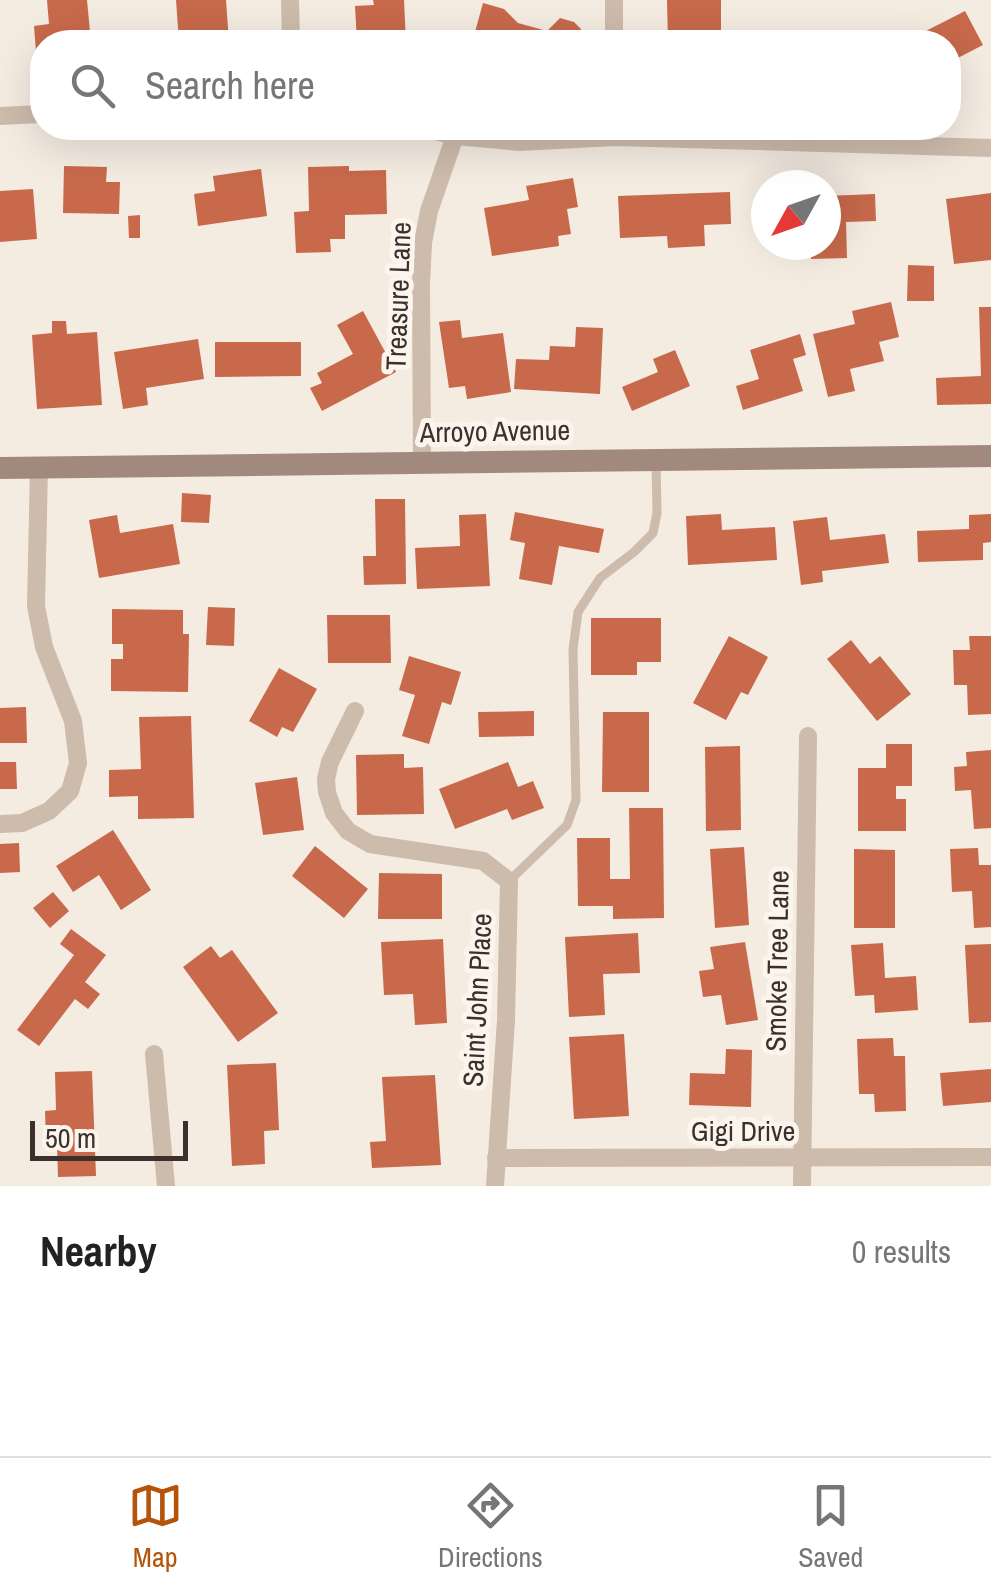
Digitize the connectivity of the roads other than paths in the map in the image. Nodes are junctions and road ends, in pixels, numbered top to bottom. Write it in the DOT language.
graph roads {
  1 [pos="290,0"];
  2 [pos="614,0"];
  3 [pos="291,30"];
  4 [pos="614,30"];
  5 [pos="30,115"];
  6 [pos="0,116"];
  7 [pos="454,140"];
  8 [pos="498,140"];
  9 [pos="539,140"];
  10 [pos="803,140"];
  11 [pos="991,148"];
  12 [pos="991,456"];
  13 [pos="656,460"];
  14 [pos="422,462"];
  15 [pos="38,467"];
  16 [pos="0,468"];
  17 [pos="355,711"];
  18 [pos="808,736"];
  19 [pos="0,824"];
  20 [pos="510,881"];
  21 [pos="154,1054"];
  22 [pos="991,1157"];
  23 [pos="496,1158"];
  24 [pos="802,1158"];
  25 [pos="166,1186"];
  26 [pos="495,1186"];
  27 [pos="802,1186"];
  1 -- 3 [label="street"];
  2 -- 4 [label="street"];
  5 -- 6 [label="street"];
  7 -- 14 [label="street, Treasure Lane"];
  8 -- 9 [label="street"];
  10 -- 11 [label="street"];
  12 -- 13 [label="street, Arroyo Avenue"];
  13 -- 14 [label="street, Arroyo Avenue"];
  13 -- 20 [label="lane"];
  14 -- 15 [label="street, Arroyo Avenue"];
  15 -- 16 [label="street, Arroyo Avenue"];
  15 -- 19 [label="street"];
  17 -- 20 [label="street, Saint John Place"];
  18 -- 24 [label="street, Smoke Tree Lane"];
  20 -- 23 [label="street, Saint John Place"];
  21 -- 25 [label="street"];
  22 -- 24 [label="street, Gigi Drive"];
  23 -- 24 [label="street, Gigi Drive"];
  23 -- 26 [label="street, Saint John Place"];
  24 -- 27 [label="street, Smoke Tree Lane"];
}
